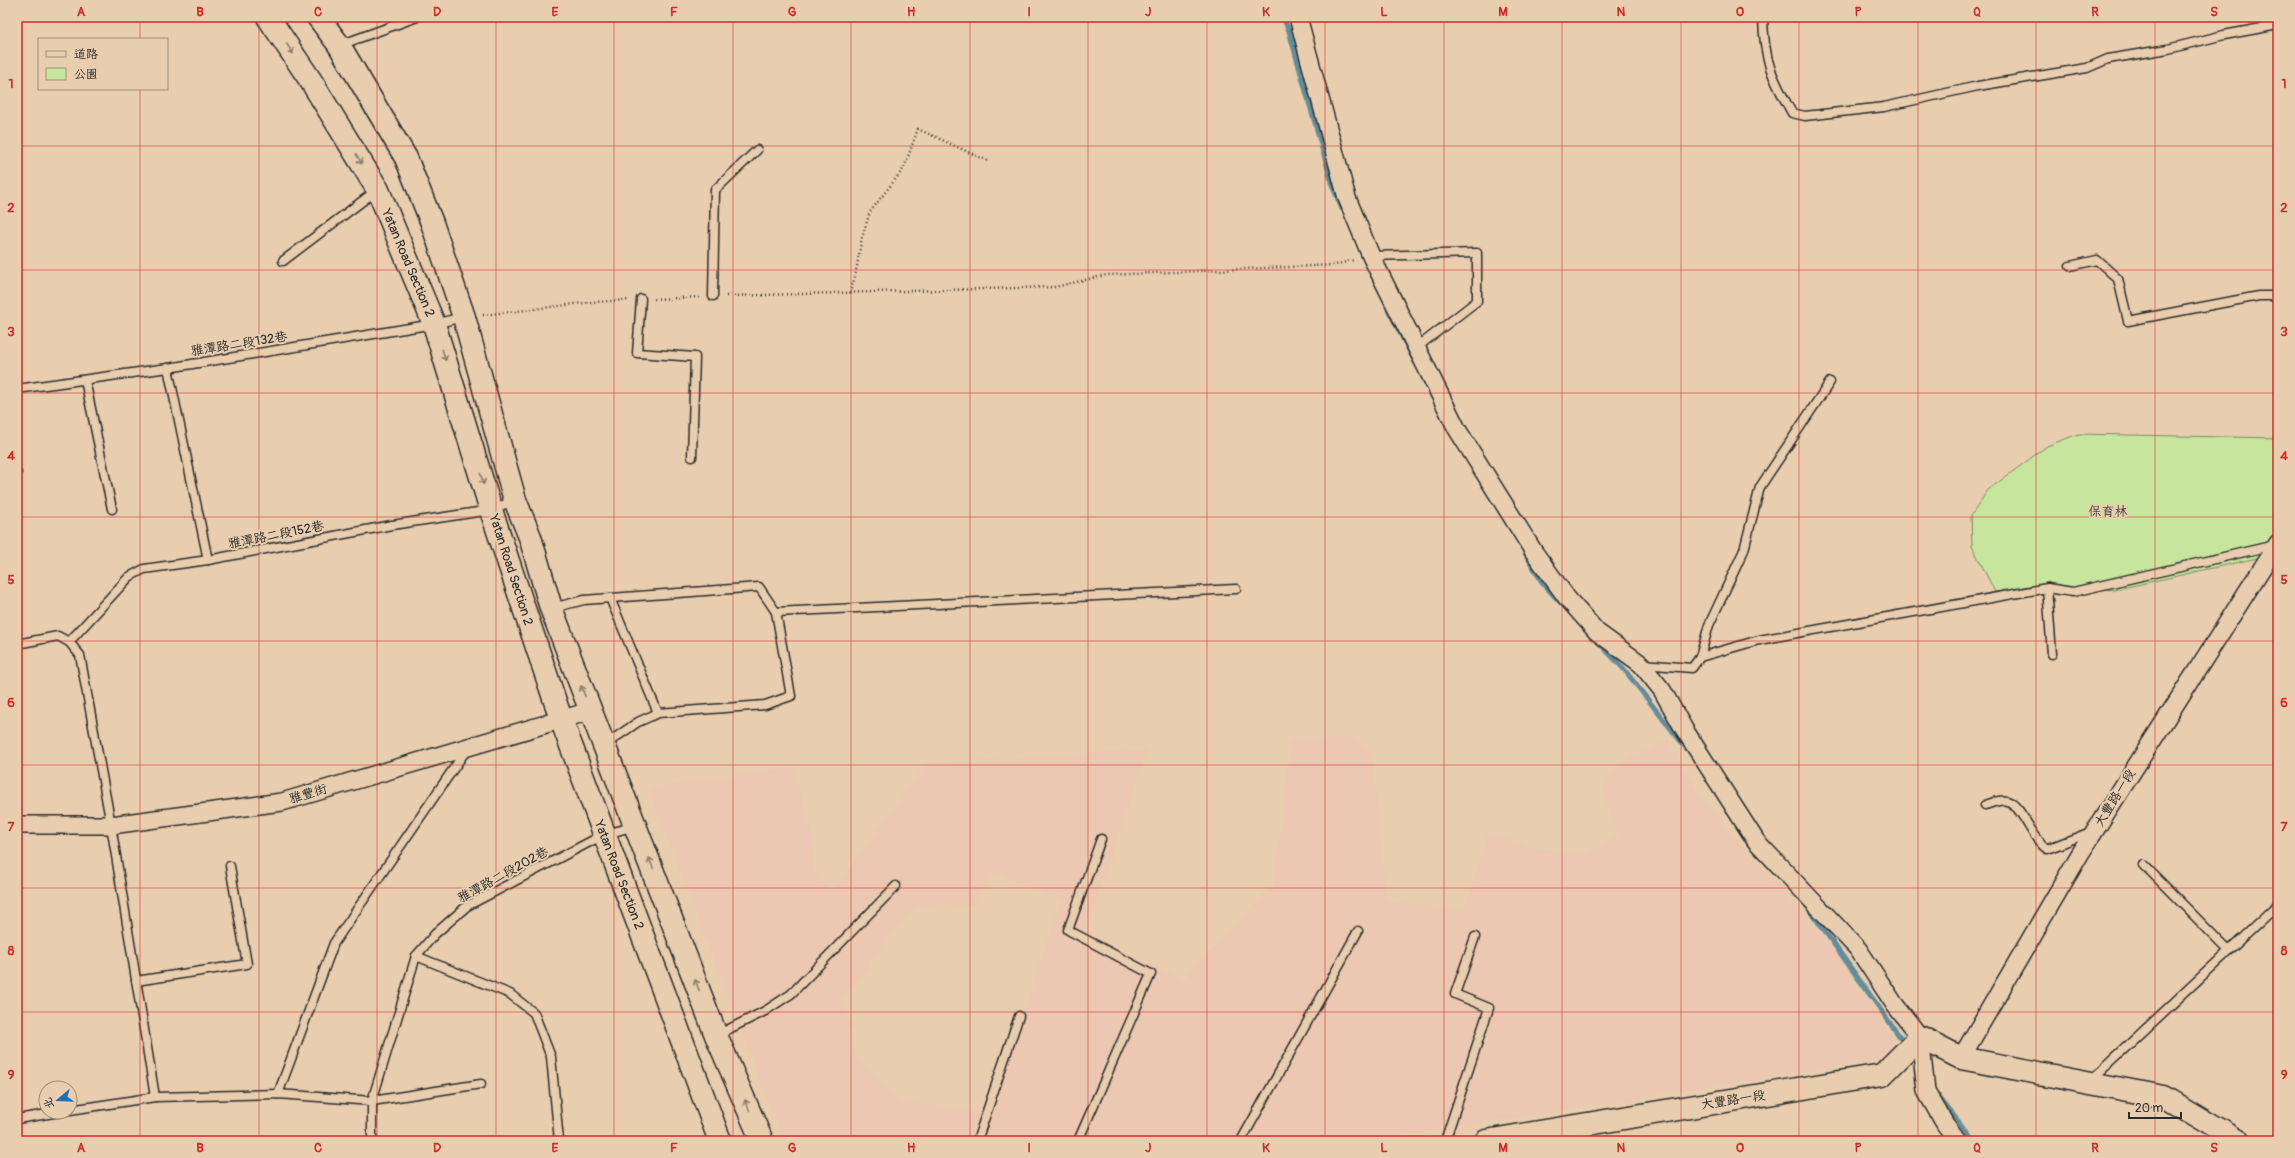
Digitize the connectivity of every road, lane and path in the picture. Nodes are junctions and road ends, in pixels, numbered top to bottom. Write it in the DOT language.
graph roads {
  1 [pos="268,17"];
  2 [pos="318,17"];
  3 [pos="417,17"];
  4 [pos="1298,17"];
  5 [pos="1763,17"];
  6 [pos="2278,25"];
  7 [pos="339,45"];
  8 [pos="757,150"];
  9 [pos="990,162"];
  10 [pos="378,190"];
  11 [pos="1372,256"];
  12 [pos="283,261"];
  13 [pos="2070,266"];
  14 [pos="850,293"];
  15 [pos="714,296"];
  16 [pos="2278,296"];
  17 [pos="642,299"];
  18 [pos="464,317"];
  19 [pos="434,324"];
  20 [pos="1416,348"];
  21 [pos="168,368"];
  22 [pos="85,380"];
  23 [pos="1830,382"];
  24 [pos="17,389"];
  25 [pos="692,457"];
  26 [pos="515,500"];
  27 [pos="112,509"];
  28 [pos="491,510"];
  29 [pos="2278,544"];
  30 [pos="208,560"];
  31 [pos="2047,588"];
  32 [pos="1236,589"];
  33 [pos="610,598"];
  34 [pos="552,608"];
  35 [pos="776,612"];
  36 [pos="69,642"];
  37 [pos="17,644"];
  38 [pos="2052,654"];
  39 [pos="1700,657"];
  40 [pos="1641,664"];
  41 [pos="590,711"];
  42 [pos="658,713"];
  43 [pos="561,718"];
  44 [pos="605,745"];
  45 [pos="470,746"];
  46 [pos="1985,805"];
  47 [pos="17,825"];
  48 [pos="111,825"];
  49 [pos="637,825"];
  50 [pos="2094,831"];
  51 [pos="603,835"];
  52 [pos="1101,839"];
  53 [pos="2144,865"];
  54 [pos="230,866"];
  55 [pos="896,886"];
  56 [pos="2278,905"];
  57 [pos="1358,931"];
  58 [pos="1475,937"];
  59 [pos="2229,951"];
  60 [pos="416,956"];
  61 [pos="136,980"];
  62 [pos="1019,1016"];
  63 [pos="716,1035"];
  64 [pos="1920,1037"];
  65 [pos="1961,1058"];
  66 [pos="2089,1082"];
  67 [pos="481,1084"];
  68 [pos="278,1094"];
  69 [pos="155,1097"];
  70 [pos="372,1101"];
  71 [pos="78,1109"];
  72 [pos="38,1116"];
  73 [pos="17,1119"];
  74 [pos="372,1141"];
  75 [pos="559,1141"];
  76 [pos="720,1141"];
  77 [pos="762,1141"];
  78 [pos="977,1141"];
  79 [pos="1078,1141"];
  80 [pos="1240,1141"];
  81 [pos="1445,1141"];
  82 [pos="1486,1141"];
  83 [pos="1958,1141"];
  84 [pos="2237,1141"];
  1 -- 10 [label="street, Yatan Road Section 2, one-way"];
  2 -- 7 [label="street, Yatan Road Section 2"];
  3 -- 7 [label="lane"];
  4 -- 11 [label="street"];
  5 -- 6 [label="lane"];
  7 -- 18 [label="street, Yatan Road Section 2"];
  8 -- 15 [label="lane"];
  9 -- 14 [label="path"];
  10 -- 12 [label="lane"];
  10 -- 19 [label="street, Yatan Road Section 2"];
  11 -- 14 [label="path"];
  11 -- 20 [label="street"];
  11 -- 20 [label="lane"];
  13 -- 16 [label="lane"];
  14 -- 15 [label="path"];
  15 -- 17 [label="path"];
  17 -- 18 [label="path"];
  17 -- 25 [label="lane"];
  18 -- 19 [label="lane, 雅潭路二段132巷"];
  18 -- 26 [label="street, Yatan Road Section 2"];
  19 -- 21 [label="lane, 雅潭路二段132巷"];
  19 -- 28 [label="street, Yatan Road Section 2, one-way"];
  20 -- 40 [label="street"];
  21 -- 22 [label="lane, 雅潭路二段132巷"];
  21 -- 30 [label="lane"];
  22 -- 24 [label="lane, 雅潭路二段132巷"];
  22 -- 27 [label="lane"];
  23 -- 39 [label="lane"];
  26 -- 28 [label="lane, 雅潭路二段152巷"];
  26 -- 34 [label="street, Yatan Road Section 2"];
  28 -- 30 [label="lane, 雅潭路二段152巷"];
  28 -- 43 [label="street, Yatan Road Section 2"];
  29 -- 31 [label="lane"];
  29 -- 50 [label="street, 大豐路一段"];
  30 -- 36 [label="lane, 雅潭路二段152巷"];
  31 -- 38 [label="lane"];
  31 -- 39 [label="lane"];
  32 -- 35 [label="lane"];
  33 -- 34 [label="lane"];
  33 -- 35 [label="lane"];
  33 -- 42 [label="lane"];
  41 -- 34 [label="street, Yatan Road Section 2, one-way"];
  35 -- 42 [label="lane"];
  36 -- 37 [label="lane"];
  36 -- 48 [label="lane"];
  39 -- 40 [label="lane"];
  40 -- 64 [label="street"];
  41 -- 43 [label="street, 雅豐街"];
  41 -- 44 [label="street, Yatan Road Section 2"];
  42 -- 44 [label="lane"];
  43 -- 45 [label="street, 雅豐街"];
  43 -- 51 [label="street, Yatan Road Section 2"];
  44 -- 49 [label="street, Yatan Road Section 2"];
  45 -- 48 [label="street, 雅豐街"];
  45 -- 68 [label="lane"];
  46 -- 50 [label="lane"];
  47 -- 48 [label="street, 雅豐街"];
  48 -- 61 [label="lane"];
  49 -- 51 [label="lane, 雅潭路二段202巷"];
  63 -- 49 [label="street, Yatan Road Section 2, one-way"];
  50 -- 65 [label="street, 大豐路一段"];
  51 -- 60 [label="lane, 雅潭路二段202巷"];
  51 -- 76 [label="street, Yatan Road Section 2"];
  52 -- 79 [label="lane"];
  53 -- 59 [label="lane"];
  54 -- 61 [label="lane"];
  55 -- 63 [label="lane"];
  56 -- 59 [label="lane"];
  57 -- 80 [label="lane"];
  58 -- 81 [label="lane"];
  59 -- 66 [label="lane"];
  60 -- 70 [label="lane, 雅潭路二段202巷"];
  60 -- 75 [label="lane"];
  61 -- 69 [label="lane"];
  62 -- 78 [label="lane"];
  77 -- 63 [label="street, Yatan Road Section 2, one-way"];
  64 -- 65 [label="street"];
  64 -- 82 [label="street, 大豐路一段"];
  64 -- 83 [label="street"];
  65 -- 66 [label="street"];
  66 -- 84 [label="street"];
  67 -- 70 [label="lane"];
  68 -- 69 [label="lane"];
  68 -- 70 [label="lane"];
  69 -- 71 [label="lane"];
  70 -- 74 [label="lane, 雅潭路二段202巷"];
  72 -- 73 [label="lane"];
}
